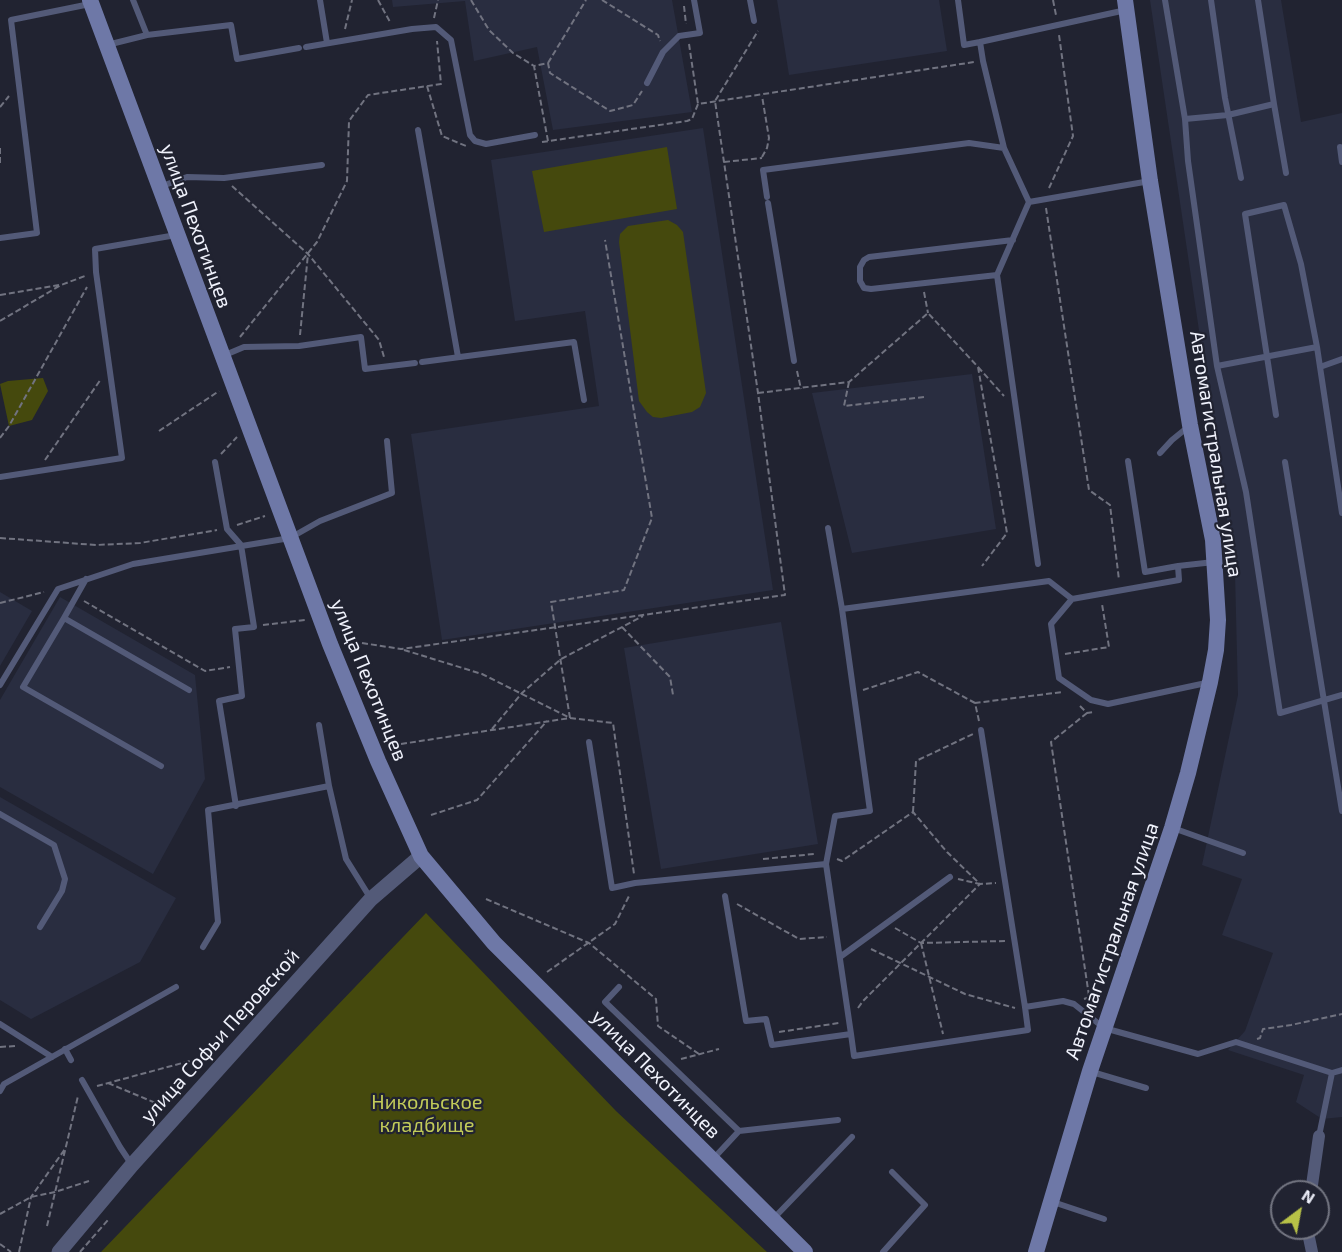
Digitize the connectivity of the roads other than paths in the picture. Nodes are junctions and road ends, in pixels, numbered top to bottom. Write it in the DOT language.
graph roads {
  1 [pos="133,0"];
  2 [pos="320,0"];
  3 [pos="694,0"];
  4 [pos="750,0"];
  5 [pos="958,0"];
  6 [pos="1165,0"];
  7 [pos="1211,0"];
  8 [pos="1258,0"];
  9 [pos="91,2"];
  10 [pos="1126,5"];
  11 [pos="754,21"];
  12 [pos="147,35"];
  13 [pos="980,42"];
  14 [pos="327,43"];
  15 [pos="107,45"];
  16 [pos="647,83"];
  17 [pos="1274,104"];
  18 [pos="1228,115"];
  19 [pos="1185,119"];
  20 [pos="418,130"];
  21 [pos="536,139"];
  22 [pos="1340,147"];
  23 [pos="1004,148"];
  24 [pos="1342,162"];
  25 [pos="321,165"];
  26 [pos="1286,173"];
  27 [pos="1241,178"];
  28 [pos="1150,181"];
  29 [pos="158,187"];
  30 [pos="1029,202"];
  31 [pos="176,235"];
  32 [pos="0,238"];
  33 [pos="1013,240"];
  34 [pos="997,275"];
  35 [pos="1317,347"];
  36 [pos="222,356"];
  37 [pos="1267,356"];
  38 [pos="458,357"];
  39 [pos="1342,359"];
  40 [pos="794,361"];
  41 [pos="1217,366"];
  42 [pos="1320,367"];
  43 [pos="584,400"];
  44 [pos="1276,415"];
  45 [pos="1190,425"];
  46 [pos="387,441"];
  47 [pos="1160,453"];
  48 [pos="1128,461"];
  49 [pos="214,462"];
  50 [pos="1285,462"];
  51 [pos="0,477"];
  52 [pos="1342,513"];
  53 [pos="828,528"];
  54 [pos="290,538"];
  55 [pos="241,545"];
  56 [pos="1214,562"];
  57 [pos="1038,564"];
  58 [pos="1178,566"];
  59 [pos="86,579"];
  60 [pos="1072,599"];
  61 [pos="842,609"];
  62 [pos="63,618"];
  63 [pos="1210,682"];
  64 [pos="0,685"];
  65 [pos="189,690"];
  66 [pos="1342,695"];
  67 [pos="1324,701"];
  68 [pos="319,725"];
  69 [pos="981,730"];
  70 [pos="589,742"];
  71 [pos="161,766"];
  72 [pos="329,786"];
  73 [pos="236,806"];
  74 [pos="1342,811"];
  75 [pos="0,814"];
  76 [pos="1172,828"];
  77 [pos="1243,853"];
  78 [pos="422,856"];
  79 [pos="826,864"];
  80 [pos="950,877"];
  81 [pos="725,896"];
  82 [pos="371,899"];
  83 [pos="40,927"];
  84 [pos="203,947"];
  85 [pos="840,957"];
  86 [pos="176,987"];
  87 [pos="619,987"];
  88 [pos="1025,1009"];
  89 [pos="0,1024"];
  90 [pos="1104,1028"];
  91 [pos="851,1034"];
  92 [pos="65,1049"];
  93 [pos="52,1057"];
  94 [pos="71,1060"];
  95 [pos="1342,1070"];
  96 [pos="1090,1071"];
  97 [pos="1332,1073"];
  98 [pos="82,1080"];
  99 [pos="1146,1088"];
  100 [pos="0,1091"];
  101 [pos="838,1120"];
  102 [pos="739,1131"];
  103 [pos="1319,1136"];
  104 [pos="852,1137"];
  105 [pos="712,1160"];
  106 [pos="132,1165"];
  107 [pos="892,1172"];
  108 [pos="1313,1180"];
  109 [pos="1052,1202"];
  110 [pos="1104,1219"];
  111 [pos="772,1220"];
  112 [pos="58,1252"];
  113 [pos="805,1252"];
  114 [pos="883,1252"];
  115 [pos="1036,1252"];
  1 -- 12 [label="lane"];
  2 -- 14 [label="lane"];
  3 -- 16 [label="lane"];
  4 -- 11 [label="lane"];
  5 -- 13 [label="lane"];
  6 -- 19 [label="lane"];
  7 -- 18 [label="lane"];
  8 -- 17 [label="lane"];
  9 -- 15 [label="main road, улица Пехотинцев"];
  9 -- 32 [label="lane"];
  10 -- 13 [label="lane"];
  10 -- 28 [label="main road, Автомагистральная улица"];
  12 -- 14 [label="lane"];
  12 -- 15 [label="lane"];
  13 -- 23 [label="lane"];
  14 -- 21 [label="lane"];
  15 -- 29 [label="main road, улица Пехотинцев"];
  17 -- 18 [label="lane"];
  17 -- 26 [label="lane"];
  18 -- 19 [label="lane"];
  18 -- 27 [label="lane"];
  19 -- 41 [label="lane"];
  20 -- 38 [label="lane"];
  22 -- 24 [label="lane"];
  23 -- 30 [label="lane"];
  23 -- 40 [label="lane"];
  25 -- 29 [label="lane"];
  28 -- 30 [label="lane"];
  28 -- 45 [label="main road, Автомагистральная улица"];
  29 -- 31 [label="main road, улица Пехотинцев"];
  30 -- 33 [label="lane"];
  31 -- 36 [label="main road, улица Пехотинцев"];
  31 -- 51 [label="lane"];
  33 -- 34 [label="lane"];
  33 -- 34 [label="lane"];
  34 -- 57 [label="lane"];
  35 -- 37 [label="lane"];
  35 -- 37 [label="lane"];
  35 -- 42 [label="lane"];
  36 -- 38 [label="lane"];
  36 -- 54 [label="main road, улица Пехотинцев"];
  37 -- 41 [label="lane"];
  37 -- 44 [label="lane"];
  38 -- 43 [label="lane"];
  39 -- 42 [label="lane"];
  41 -- 67 [label="lane"];
  42 -- 52 [label="lane"];
  45 -- 47 [label="lane"];
  45 -- 56 [label="main road, Автомагистральная улица"];
  46 -- 54 [label="lane"];
  48 -- 58 [label="lane"];
  49 -- 55 [label="lane"];
  50 -- 67 [label="lane"];
  53 -- 61 [label="lane"];
  54 -- 55 [label="lane"];
  54 -- 78 [label="main road, улица Пехотинцев"];
  55 -- 59 [label="lane"];
  55 -- 73 [label="lane"];
  56 -- 58 [label="lane"];
  56 -- 63 [label="main road, Автомагистральная улица"];
  58 -- 60 [label="lane"];
  59 -- 62 [label="lane"];
  59 -- 64 [label="lane"];
  60 -- 61 [label="lane"];
  60 -- 63 [label="lane"];
  61 -- 79 [label="lane"];
  62 -- 65 [label="lane"];
  62 -- 71 [label="lane"];
  63 -- 76 [label="main road, Автомагистральная улица"];
  66 -- 67 [label="lane"];
  67 -- 74 [label="lane"];
  68 -- 72 [label="lane"];
  69 -- 88 [label="lane"];
  70 -- 79 [label="lane"];
  72 -- 73 [label="lane"];
  72 -- 82 [label="lane"];
  73 -- 84 [label="lane"];
  75 -- 83 [label="lane"];
  76 -- 77 [label="lane"];
  76 -- 90 [label="main road, Автомагистральная улица"];
  78 -- 82 [label="street, улица Софьи Перовской"];
  78 -- 105 [label="main road, улица Пехотинцев"];
  79 -- 85 [label="lane"];
  80 -- 85 [label="lane"];
  81 -- 91 [label="lane"];
  82 -- 106 [label="street, улица Софьи Перовской"];
  85 -- 91 [label="lane"];
  86 -- 92 [label="lane"];
  87 -- 102 [label="lane"];
  88 -- 90 [label="lane"];
  88 -- 91 [label="lane"];
  89 -- 93 [label="lane"];
  90 -- 96 [label="main road, Автомагистральная улица"];
  90 -- 97 [label="lane"];
  92 -- 93 [label="lane"];
  92 -- 94 [label="lane"];
  93 -- 100 [label="lane"];
  95 -- 97 [label="lane"];
  96 -- 99 [label="lane"];
  96 -- 109 [label="main road, Автомагистральная улица"];
  97 -- 103 [label="lane"];
  98 -- 106 [label="lane"];
  101 -- 102 [label="lane"];
  102 -- 105 [label="lane"];
  103 -- 108 [label="street"];
  104 -- 111 [label="lane"];
  105 -- 111 [label="main road, улица Пехотинцев"];
  106 -- 112 [label="street, улица Софьи Перовской"];
  107 -- 114 [label="lane"];
  109 -- 110 [label="lane"];
  109 -- 115 [label="main road, Автомагистральная улица"];
  111 -- 113 [label="main road, улица Пехотинцев"];
}
